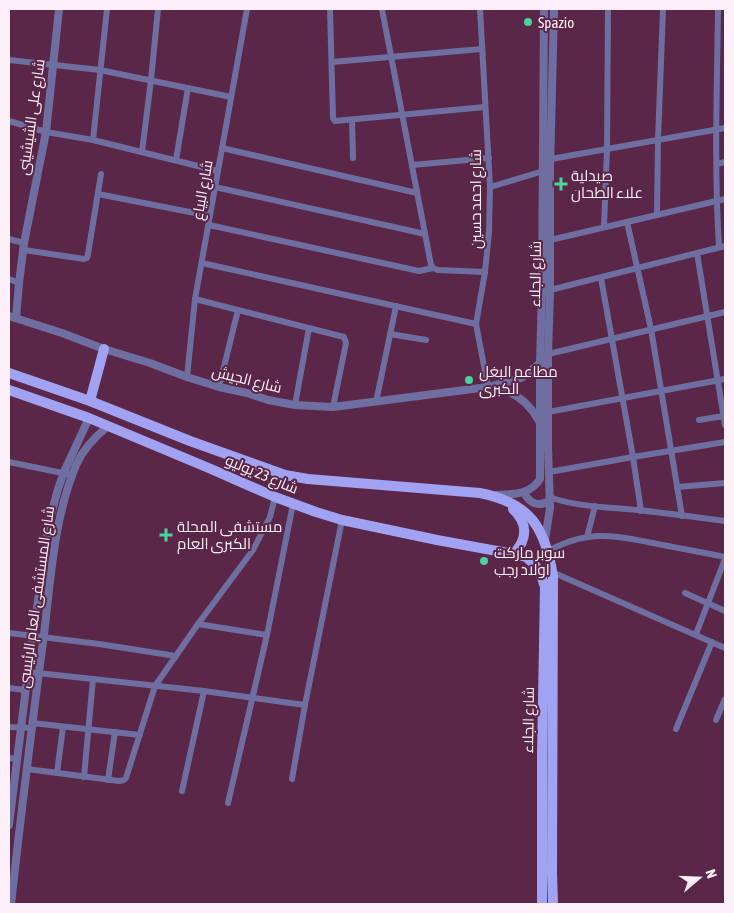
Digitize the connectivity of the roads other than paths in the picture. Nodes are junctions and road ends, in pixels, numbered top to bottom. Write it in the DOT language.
graph roads {
  1 [pos="59,9"];
  2 [pos="107,9"];
  3 [pos="158,9"];
  4 [pos="246,9"];
  5 [pos="330,9"];
  6 [pos="382,9"];
  7 [pos="480,9"];
  8 [pos="544,9"];
  9 [pos="554,9"];
  10 [pos="608,9"];
  11 [pos="663,9"];
  12 [pos="718,9"];
  13 [pos="482,49"];
  14 [pos="392,57"];
  15 [pos="9,60"];
  16 [pos="332,62"];
  17 [pos="53,66"];
  18 [pos="100,70"];
  19 [pos="151,80"];
  20 [pos="188,88"];
  21 [pos="231,97"];
  22 [pos="485,107"];
  23 [pos="402,115"];
  24 [pos="352,120"];
  25 [pos="9,121"];
  26 [pos="725,128"];
  27 [pos="716,129"];
  28 [pos="46,132"];
  29 [pos="92,140"];
  30 [pos="658,140"];
  31 [pos="222,148"];
  32 [pos="608,149"];
  33 [pos="142,152"];
  34 [pos="353,158"];
  35 [pos="489,158"];
  36 [pos="551,159"];
  37 [pos="176,160"];
  38 [pos="725,162"];
  39 [pos="717,164"];
  40 [pos="412,165"];
  41 [pos="547,170"];
  42 [pos="218,171"];
  43 [pos="101,174"];
  44 [pos="215,187"];
  45 [pos="490,187"];
  46 [pos="417,193"];
  47 [pos="98,194"];
  48 [pos="725,199"];
  49 [pos="716,201"];
  50 [pos="658,215"];
  51 [pos="210,216"];
  52 [pos="627,222"];
  53 [pos="209,225"];
  54 [pos="604,228"];
  55 [pos="425,234"];
  56 [pos="9,239"];
  57 [pos="546,241"];
  58 [pos="722,246"];
  59 [pos="24,247"];
  60 [pos="697,253"];
  61 [pos="202,263"];
  62 [pos="433,268"];
  63 [pos="637,268"];
  64 [pos="485,272"];
  65 [pos="601,278"];
  66 [pos="9,279"];
  67 [pos="18,282"];
  68 [pos="546,291"];
  69 [pos="196,299"];
  70 [pos="396,306"];
  71 [pos="238,310"];
  72 [pos="725,312"];
  73 [pos="708,316"];
  74 [pos="12,317"];
  75 [pos="476,324"];
  76 [pos="309,328"];
  77 [pos="650,329"];
  78 [pos="390,334"];
  79 [pos="611,338"];
  80 [pos="426,340"];
  81 [pos="104,349"];
  82 [pos="543,358"];
  83 [pos="9,373"];
  84 [pos="21,377"];
  85 [pos="187,377"];
  86 [pos="722,379"];
  87 [pos="219,387"];
  88 [pos="488,387"];
  89 [pos="661,391"];
  90 [pos="12,392"];
  91 [pos="622,398"];
  92 [pos="90,401"];
  93 [pos="376,402"];
  94 [pos="295,405"];
  95 [pos="333,407"];
  96 [pos="548,412"];
  97 [pos="724,414"];
  98 [pos="89,418"];
  99 [pos="699,420"];
  100 [pos="540,422"];
  101 [pos="725,425"];
  102 [pos="108,426"];
  103 [pos="190,441"];
  104 [pos="725,442"];
  105 [pos="220,451"];
  106 [pos="671,451"];
  107 [pos="633,457"];
  108 [pos="185,458"];
  109 [pos="9,462"];
  110 [pos="212,469"];
  111 [pos="64,472"];
  112 [pos="549,472"];
  113 [pos="72,475"];
  114 [pos="725,483"];
  115 [pos="677,487"];
  116 [pos="524,492"];
  117 [pos="492,495"];
  118 [pos="275,497"];
  119 [pos="549,499"];
  120 [pos="503,500"];
  121 [pos="293,504"];
  122 [pos="595,506"];
  123 [pos="641,510"];
  124 [pos="682,516"];
  125 [pos="342,520"];
  126 [pos="725,521"];
  127 [pos="588,537"];
  128 [pos="545,540"];
  129 [pos="548,551"];
  130 [pos="513,554"];
  131 [pos="725,558"];
  132 [pos="552,572"];
  133 [pos="41,578"];
  134 [pos="51,579"];
  135 [pos="685,594"];
  136 [pos="708,603"];
  137 [pos="725,611"];
  138 [pos="198,624"];
  139 [pos="9,633"];
  140 [pos="696,634"];
  141 [pos="266,635"];
  142 [pos="33,636"];
  143 [pos="44,637"];
  144 [pos="712,642"];
  145 [pos="725,648"];
  146 [pos="176,656"];
  147 [pos="28,672"];
  148 [pos="39,672"];
  149 [pos="94,679"];
  150 [pos="155,686"];
  151 [pos="9,688"];
  152 [pos="26,690"];
  153 [pos="204,692"];
  154 [pos="252,699"];
  155 [pos="725,699"];
  156 [pos="305,705"];
  157 [pos="716,720"];
  158 [pos="32,726"];
  159 [pos="9,727"];
  160 [pos="63,727"];
  161 [pos="21,728"];
  162 [pos="676,728"];
  163 [pos="89,730"];
  164 [pos="114,732"];
  165 [pos="140,735"];
  166 [pos="548,756"];
  167 [pos="13,758"];
  168 [pos="27,769"];
  169 [pos="58,773"];
  170 [pos="12,774"];
  171 [pos="84,777"];
  172 [pos="108,780"];
  173 [pos="292,780"];
  174 [pos="182,791"];
  175 [pos="228,803"];
  176 [pos="9,826"];
  177 [pos="20,828"];
  178 [pos="9,845"];
  179 [pos="18,846"];
  180 [pos="11,904"];
  181 [pos="542,904"];
  182 [pos="554,904"];
  1 -- 17 [label="street, شارع على الشيشينى"];
  2 -- 18 [label="street"];
  3 -- 19 [label="street"];
  4 -- 21 [label="street, شارع البياع"];
  5 -- 16 [label="street"];
  6 -- 14 [label="street"];
  7 -- 13 [label="street, شارع احمد حسين"];
  8 -- 41 [label="street, شارع الجلاء"];
  9 -- 36 [label="street, شارع الجلاء"];
  10 -- 32 [label="street"];
  11 -- 30 [label="street"];
  12 -- 27 [label="street"];
  13 -- 14 [label="street"];
  13 -- 22 [label="street, شارع احمد حسين"];
  14 -- 16 [label="street"];
  14 -- 23 [label="street"];
  15 -- 17 [label="street"];
  16 -- 24 [label="street"];
  17 -- 18 [label="street"];
  17 -- 28 [label="street, شارع على الشيشينى"];
  18 -- 19 [label="street"];
  18 -- 29 [label="street"];
  19 -- 20 [label="street"];
  19 -- 33 [label="street"];
  20 -- 21 [label="street"];
  20 -- 37 [label="street"];
  21 -- 31 [label="street, شارع البياع"];
  22 -- 23 [label="street"];
  22 -- 35 [label="street, شارع احمد حسين"];
  23 -- 24 [label="street"];
  23 -- 40 [label="street"];
  24 -- 34 [label="street"];
  25 -- 28 [label="street"];
  26 -- 27 [label="street"];
  27 -- 30 [label="street"];
  27 -- 39 [label="street"];
  28 -- 29 [label="street"];
  28 -- 59 [label="street, شارع على الشيشينى"];
  29 -- 33 [label="street"];
  30 -- 32 [label="street"];
  30 -- 50 [label="street"];
  31 -- 42 [label="street, شارع البياع"];
  31 -- 46 [label="street"];
  32 -- 36 [label="street"];
  32 -- 54 [label="street"];
  33 -- 37 [label="street"];
  35 -- 40 [label="street"];
  35 -- 45 [label="street, شارع احمد حسين"];
  36 -- 41 [label="street, شارع الجلاء"];
  37 -- 42 [label="street"];
  38 -- 39 [label="street"];
  39 -- 49 [label="street"];
  40 -- 46 [label="street"];
  41 -- 45 [label="street"];
  41 -- 57 [label="street, شارع الجلاء"];
  42 -- 44 [label="street, شارع البياع"];
  43 -- 47 [label="street"];
  44 -- 51 [label="street, شارع البياع"];
  44 -- 55 [label="street"];
  45 -- 64 [label="street, شارع احمد حسين"];
  46 -- 55 [label="street"];
  47 -- 51 [label="street"];
  47 -- 59 [label="street"];
  48 -- 49 [label="street"];
  49 -- 50 [label="street"];
  49 -- 58 [label="street"];
  50 -- 52 [label="street"];
  51 -- 53 [label="street, شارع البياع"];
  52 -- 54 [label="street"];
  52 -- 63 [label="street"];
  53 -- 61 [label="street, شارع البياع"];
  53 -- 62 [label="street"];
  54 -- 57 [label="street"];
  55 -- 62 [label="street"];
  56 -- 59 [label="street"];
  57 -- 68 [label="street, شارع الجلاء"];
  58 -- 60 [label="street"];
  59 -- 67 [label="street, شارع على الشيشينى"];
  60 -- 63 [label="street"];
  60 -- 73 [label="street"];
  61 -- 69 [label="street, شارع البياع"];
  61 -- 70 [label="street"];
  62 -- 64 [label="street"];
  63 -- 65 [label="street"];
  63 -- 77 [label="street"];
  64 -- 75 [label="street, شارع احمد حسين"];
  65 -- 68 [label="street"];
  65 -- 79 [label="street"];
  66 -- 67 [label="street"];
  67 -- 74 [label="street, شارع على الشيشينى"];
  68 -- 82 [label="street, شارع الجلاء"];
  69 -- 71 [label="street"];
  69 -- 85 [label="street, شارع البياع"];
  70 -- 75 [label="street"];
  70 -- 78 [label="street"];
  71 -- 76 [label="street"];
  71 -- 87 [label="street"];
  72 -- 73 [label="street"];
  73 -- 77 [label="street"];
  73 -- 86 [label="street"];
  74 -- 81 [label="street, شارع الجيش"];
  75 -- 88 [label="street, شارع احمد حسين"];
  76 -- 94 [label="street"];
  76 -- 95 [label="street"];
  77 -- 79 [label="street"];
  77 -- 89 [label="street"];
  78 -- 80 [label="street"];
  78 -- 93 [label="street"];
  79 -- 82 [label="street"];
  79 -- 91 [label="street"];
  81 -- 85 [label="street, شارع الجيش"];
  81 -- 92 [label="main road"];
  82 -- 88 [label="street, شارع الجيش"];
  82 -- 96 [label="street, شارع الجلاء"];
  82 -- 100 [label="street, شارع الجلاء"];
  83 -- 84 [label="main road, شارع 23 يوليو"];
  84 -- 90 [label="main road"];
  84 -- 92 [label="main road, شارع 23 يوليو"];
  85 -- 87 [label="street, شارع الجيش"];
  86 -- 89 [label="street"];
  86 -- 97 [label="street"];
  87 -- 94 [label="street, شارع الجيش"];
  88 -- 93 [label="street, شارع الجيش"];
  88 -- 100 [label="street, شارع الجيش"];
  89 -- 91 [label="street"];
  89 -- 106 [label="street"];
  90 -- 98 [label="main road, شارع 23 يوليو"];
  91 -- 96 [label="street"];
  91 -- 107 [label="street"];
  92 -- 103 [label="main road, شارع 23 يوليو"];
  93 -- 95 [label="street, شارع الجيش"];
  94 -- 95 [label="street, شارع الجيش"];
  96 -- 112 [label="street, شارع الجلاء"];
  97 -- 99 [label="street"];
  97 -- 101 [label="street"];
  98 -- 102 [label="main road, شارع 23 يوليو"];
  98 -- 111 [label="street, شارع المستشفى العام الرئيسى"];
  100 -- 116 [label="street, شارع الجلاء"];
  102 -- 108 [label="main road, شارع 23 يوليو"];
  102 -- 113 [label="street, شارع المستشفى العام الرئيسى"];
  103 -- 105 [label="main road, شارع 23 يوليو"];
  103 -- 108 [label="main road"];
  104 -- 106 [label="street"];
  105 -- 110 [label="main road"];
  105 -- 117 [label="main road, شارع 23 يوليو"];
  106 -- 107 [label="street"];
  106 -- 115 [label="street"];
  107 -- 112 [label="street"];
  107 -- 123 [label="street"];
  108 -- 110 [label="main road, شارع 23 يوليو"];
  109 -- 111 [label="street"];
  110 -- 118 [label="main road, شارع 23 يوليو"];
  111 -- 113 [label="street"];
  111 -- 133 [label="street, شارع المستشفى العام الرئيسى"];
  112 -- 119 [label="street, شارع الجلاء"];
  113 -- 134 [label="street, شارع المستشفى العام الرئيسى"];
  114 -- 115 [label="street"];
  115 -- 124 [label="street"];
  116 -- 117 [label="street"];
  116 -- 119 [label="street"];
  117 -- 120 [label="main road, شارع 23 يوليو"];
  118 -- 121 [label="main road, شارع 23 يوليو"];
  118 -- 138 [label="street"];
  119 -- 122 [label="street"];
  119 -- 128 [label="street, شارع الجلاء"];
  120 -- 128 [label="main road, شارع الجلاء"];
  120 -- 130 [label="main road"];
  121 -- 125 [label="main road, شارع 23 يوليو"];
  121 -- 141 [label="street"];
  122 -- 123 [label="street"];
  122 -- 127 [label="street"];
  123 -- 124 [label="street"];
  124 -- 126 [label="street"];
  125 -- 130 [label="main road, شارع 23 يوليو"];
  125 -- 156 [label="street"];
  127 -- 129 [label="street"];
  127 -- 131 [label="street"];
  128 -- 129 [label="main road, شارع الجلاء"];
  129 -- 132 [label="main road, شارع الجلاء"];
  130 -- 166 [label="main road, شارع الجلاء"];
  131 -- 136 [label="street"];
  132 -- 140 [label="street"];
  132 -- 166 [label="main road, شارع الجلاء"];
  133 -- 134 [label="street"];
  133 -- 142 [label="street, شارع المستشفى العام الرئيسى"];
  134 -- 143 [label="street, شارع المستشفى العام الرئيسى"];
  135 -- 136 [label="street"];
  136 -- 137 [label="street"];
  136 -- 140 [label="street"];
  138 -- 141 [label="street"];
  138 -- 146 [label="street"];
  139 -- 142 [label="street"];
  140 -- 144 [label="street"];
  141 -- 154 [label="street"];
  142 -- 143 [label="street"];
  142 -- 147 [label="street, شارع المستشفى العام الرئيسى"];
  143 -- 146 [label="street"];
  143 -- 148 [label="street, شارع المستشفى العام الرئيسى"];
  144 -- 145 [label="street"];
  144 -- 162 [label="street"];
  146 -- 150 [label="street"];
  147 -- 148 [label="street"];
  147 -- 152 [label="street, شارع المستشفى العام الرئيسى"];
  148 -- 149 [label="street"];
  148 -- 158 [label="street, شارع المستشفى العام الرئيسى"];
  149 -- 150 [label="street"];
  149 -- 163 [label="street"];
  150 -- 153 [label="street"];
  150 -- 165 [label="street"];
  151 -- 152 [label="street"];
  152 -- 161 [label="street, شارع المستشفى العام الرئيسى"];
  153 -- 154 [label="street"];
  153 -- 174 [label="street"];
  154 -- 156 [label="street"];
  154 -- 175 [label="street"];
  155 -- 157 [label="street"];
  156 -- 173 [label="street"];
  158 -- 160 [label="street"];
  158 -- 161 [label="street"];
  158 -- 168 [label="street, شارع المستشفى العام الرئيسى"];
  159 -- 161 [label="street"];
  160 -- 163 [label="street"];
  160 -- 169 [label="street"];
  161 -- 167 [label="street, شارع المستشفى العام الرئيسى"];
  163 -- 164 [label="street"];
  163 -- 171 [label="street"];
  164 -- 165 [label="street"];
  164 -- 172 [label="street"];
  165 -- 172 [label="street"];
  166 -- 181 [label="main road, شارع الجلاء"];
  166 -- 182 [label="main road, شارع الجلاء"];
  167 -- 170 [label="street, شارع المستشفى العام الرئيسى"];
  168 -- 169 [label="street"];
  168 -- 177 [label="street, شارع المستشفى العام الرئيسى"];
  169 -- 171 [label="street"];
  170 -- 176 [label="street, شارع المستشفى العام الرئيسى"];
  171 -- 172 [label="street"];
  176 -- 177 [label="street"];
  177 -- 179 [label="street, شارع المستشفى العام الرئيسى"];
  178 -- 179 [label="street"];
  179 -- 180 [label="street, شارع المستشفى العام الرئيسى"];
}
